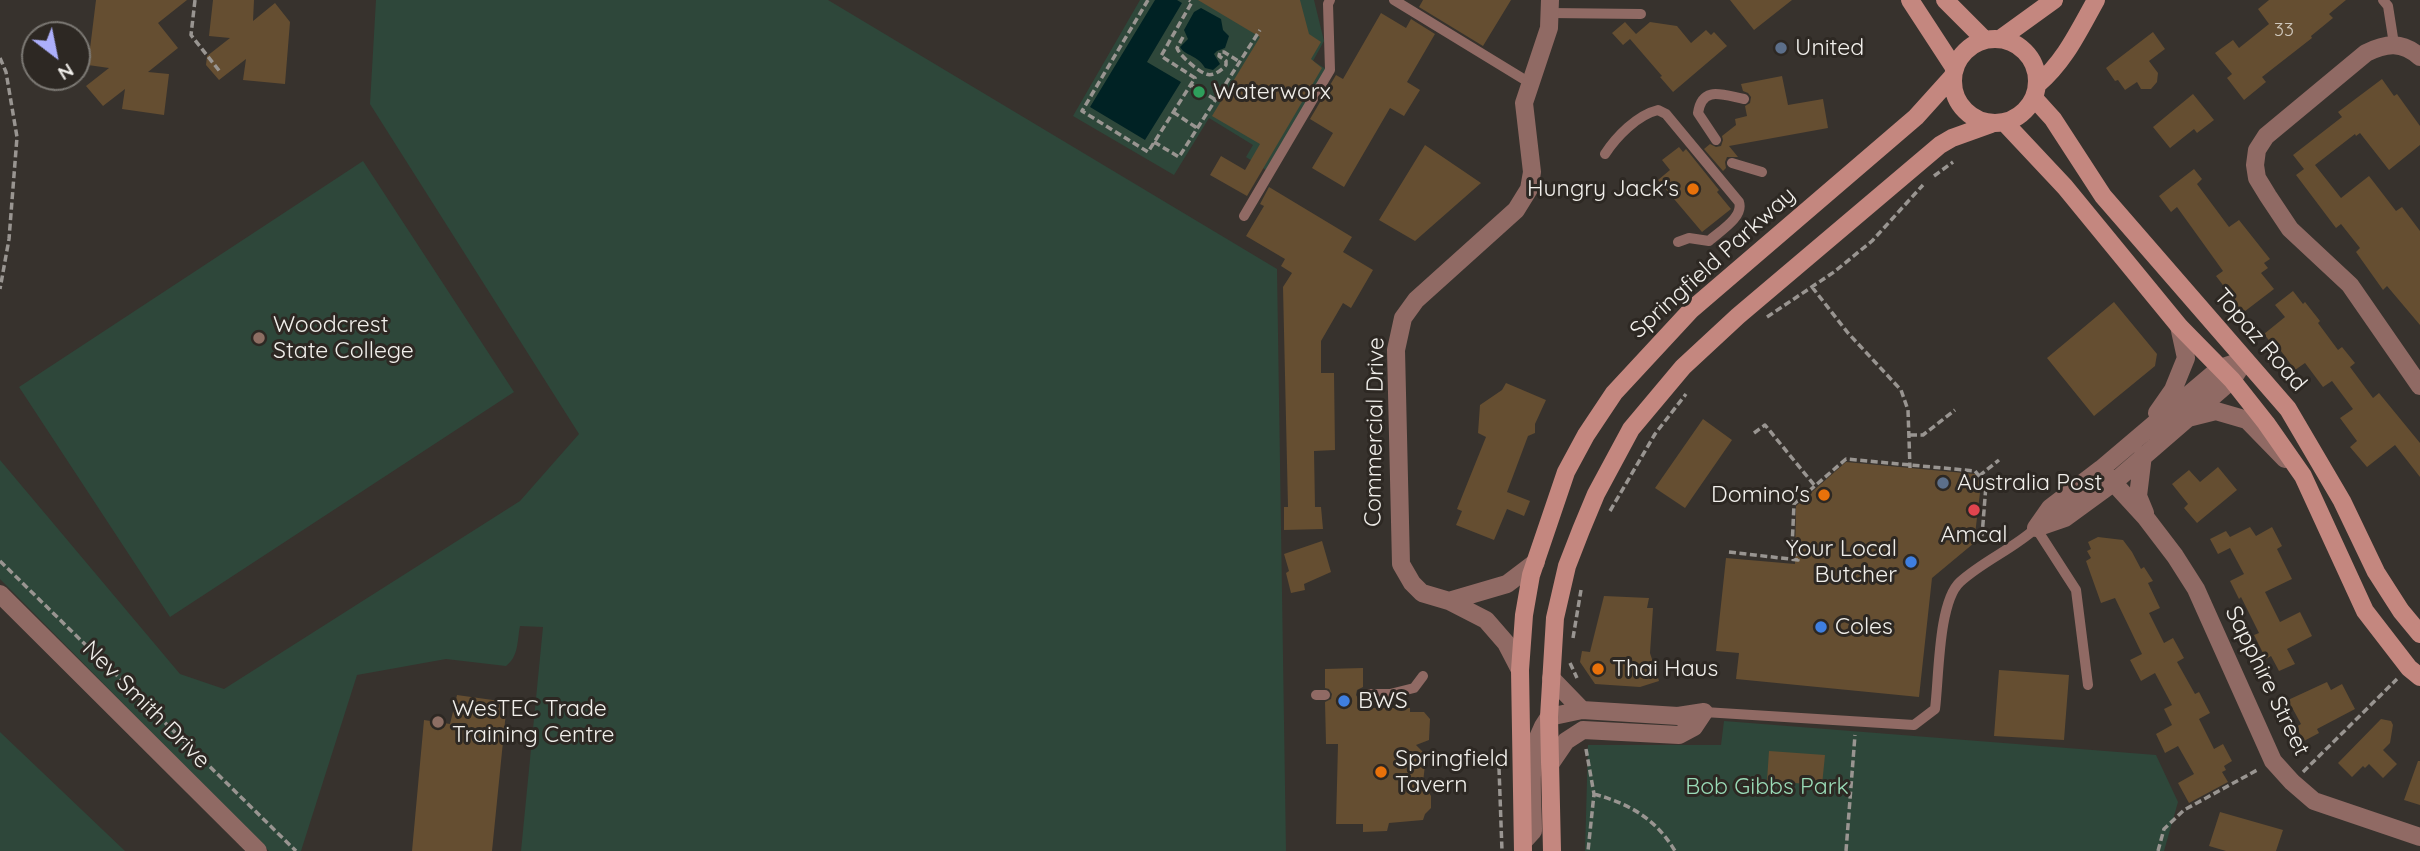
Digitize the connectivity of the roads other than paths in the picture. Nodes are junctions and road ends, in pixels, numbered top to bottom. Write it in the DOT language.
graph roads {
  1 [pos="1330,0"];
  2 [pos="1394,0"];
  3 [pos="1910,0"];
  4 [pos="1945,0"];
  5 [pos="2054,0"];
  6 [pos="2096,0"];
  7 [pos="2383,0"];
  8 [pos="1550,7"];
  9 [pos="1641,14"];
  10 [pos="1993,40"];
  11 [pos="2395,44"];
  12 [pos="2420,57"];
  13 [pos="1954,73"];
  14 [pos="1530,83"];
  15 [pos="2036,92"];
  16 [pos="1744,99"];
  17 [pos="1998,123"];
  18 [pos="1716,140"];
  19 [pos="1605,154"];
  20 [pos="1732,163"];
  21 [pos="1762,172"];
  22 [pos="1244,216"];
  23 [pos="1678,242"];
  24 [pos="2179,326"];
  25 [pos="2245,360"];
  26 [pos="2226,374"];
  27 [pos="2420,386"];
  28 [pos="2186,418"];
  29 [pos="2142,433"];
  30 [pos="2143,455"];
  31 [pos="2101,469"];
  32 [pos="2303,476"];
  33 [pos="2113,483"];
  34 [pos="2146,518"];
  35 [pos="2035,528"];
  36 [pos="1535,562"];
  37 [pos="0,594"];
  38 [pos="1450,601"];
  39 [pos="2420,634"];
  40 [pos="1520,670"];
  41 [pos="2415,673"];
  42 [pos="1423,676"];
  43 [pos="1551,678"];
  44 [pos="2088,685"];
  45 [pos="1363,694"];
  46 [pos="1582,710"];
  47 [pos="1704,712"];
  48 [pos="1549,717"];
  49 [pos="1551,763"];
  50 [pos="2420,837"];
  51 [pos="1523,846"];
  52 [pos="258,851"];
  53 [pos="1552,851"];
  1 -- 22 [label="lane"];
  2 -- 14 [label="lane"];
  3 -- 13 [label="main road"];
  4 -- 10 [label="main road"];
  5 -- 10 [label="main road"];
  6 -- 15 [label="main road"];
  7 -- 11 [label="lane"];
  8 -- 9 [label="lane"];
  8 -- 14 [label="street, Commercial Drive"];
  10 -- 13 [label="main road"];
  10 -- 15 [label="main road"];
  11 -- 12 [label="street"];
  11 -- 27 [label="street"];
  13 -- 17 [label="main road"];
  13 -- 36 [label="main road, Springfield Parkway"];
  14 -- 38 [label="street, Commercial Drive"];
  15 -- 17 [label="main road"];
  15 -- 25 [label="main road, Topaz Road"];
  16 -- 18 [label="lane"];
  17 -- 24 [label="main road, Topaz Road"];
  17 -- 43 [label="main road"];
  19 -- 23 [label="lane"];
  20 -- 21 [label="lane"];
  24 -- 26 [label="main road, Topaz Road"];
  24 -- 29 [label="street"];
  25 -- 26 [label="street"];
  25 -- 39 [label="main road, Topaz Road"];
  26 -- 28 [label="street"];
  26 -- 29 [label="street"];
  26 -- 32 [label="main road, Topaz Road"];
  28 -- 30 [label="street"];
  28 -- 32 [label="street, Topaz Road"];
  29 -- 31 [label="street"];
  30 -- 33 [label="street"];
  30 -- 34 [label="street, Sapphire Street"];
  31 -- 33 [label="street, Sapphire Street"];
  31 -- 35 [label="street"];
  32 -- 41 [label="main road, Topaz Road"];
  33 -- 34 [label="street, Sapphire Street"];
  33 -- 35 [label="street"];
  34 -- 50 [label="street, Sapphire Street"];
  35 -- 44 [label="lane"];
  35 -- 47 [label="lane"];
  36 -- 38 [label="street"];
  36 -- 40 [label="main road, Springfield Parkway"];
  37 -- 52 [label="street, Nev Smith Drive"];
  38 -- 40 [label="street, Commercial Drive"];
  40 -- 51 [label="main road, Springfield Parkway"];
  42 -- 45 [label="lane"];
  43 -- 46 [label="street"];
  43 -- 48 [label="main road"];
  46 -- 47 [label="street"];
  46 -- 48 [label="street"];
  47 -- 49 [label="street"];
  48 -- 49 [label="main road"];
  48 -- 51 [label="street"];
  49 -- 53 [label="main road"];
}
